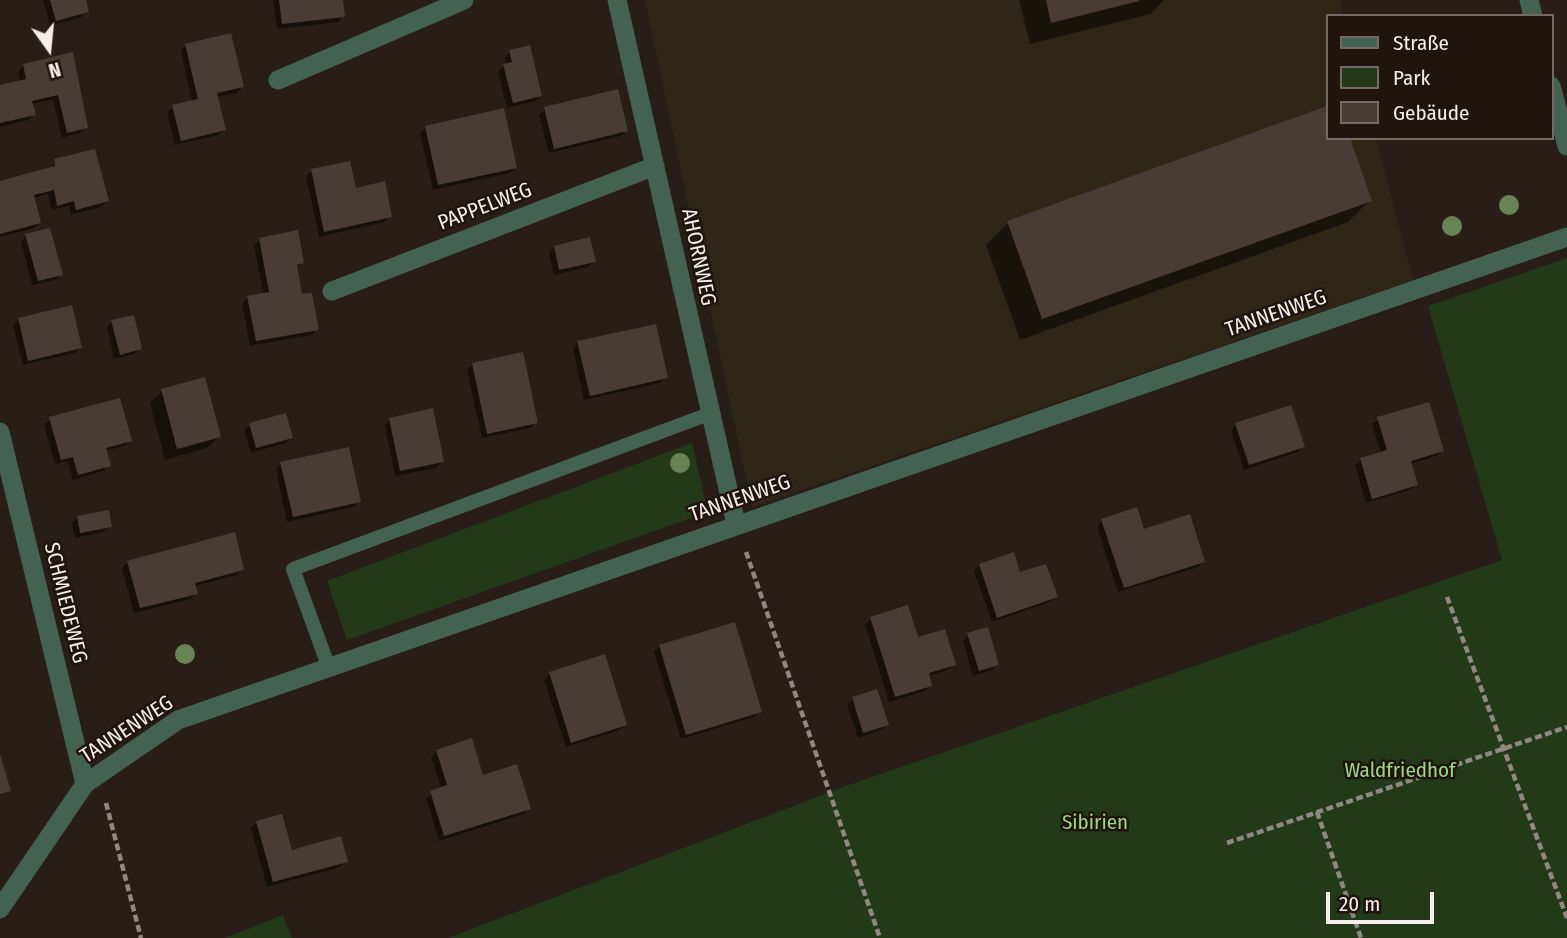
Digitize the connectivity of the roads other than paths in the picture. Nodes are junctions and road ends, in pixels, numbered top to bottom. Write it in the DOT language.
graph roads {
  1 [pos="464,0"];
  2 [pos="617,0"];
  3 [pos="278,80"];
  4 [pos="1553,94"];
  5 [pos="1567,146"];
  6 [pos="655,166"];
  7 [pos="1567,237"];
  8 [pos="332,291"];
  9 [pos="709,414"];
  10 [pos="0,432"];
  11 [pos="736,524"];
  12 [pos="329,668"];
  13 [pos="92,779"];
  14 [pos="0,909"];
  1 -- 3 [label="street"];
  2 -- 6 [label="street, AHORNWEG"];
  4 -- 5 [label="street"];
  6 -- 8 [label="street, PAPPELWEG"];
  6 -- 9 [label="street, AHORNWEG"];
  7 -- 11 [label="street, TANNENWEG"];
  9 -- 11 [label="street, AHORNWEG"];
  9 -- 12 [label="lane"];
  10 -- 13 [label="street, SCHMIEDEWEG"];
  11 -- 12 [label="street, TANNENWEG"];
  12 -- 13 [label="street, TANNENWEG"];
  13 -- 14 [label="street, TANNENWEG"];
}
